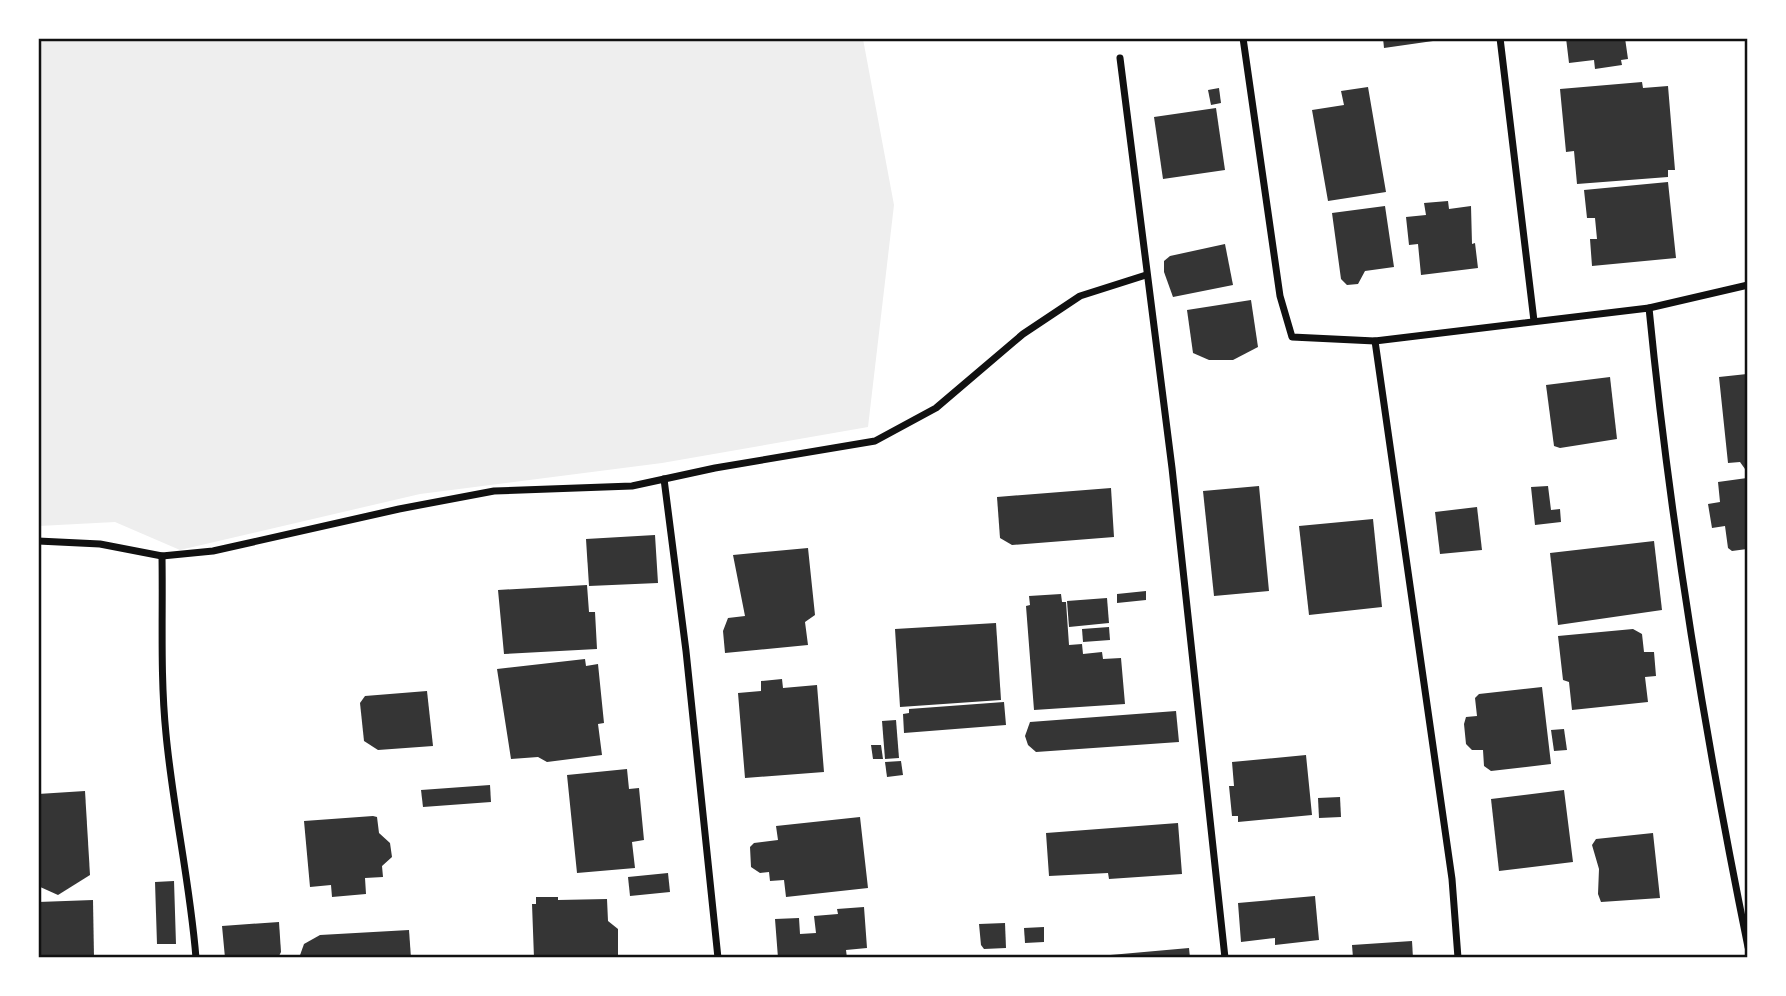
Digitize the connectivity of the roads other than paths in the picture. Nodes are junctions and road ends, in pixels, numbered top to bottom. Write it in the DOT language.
graph roads {
  1 [pos="1243,38"];
  2 [pos="1500,38"];
  3 [pos="1121,58"];
  4 [pos="1146,275"];
  5 [pos="1748,285"];
  6 [pos="1649,308"];
  7 [pos="1534,321"];
  8 [pos="1375,341"];
  9 [pos="664,479"];
  10 [pos="38,541"];
  11 [pos="162,556"];
  12 [pos="1748,947"];
  13 [pos="196,957"];
  14 [pos="718,957"];
  15 [pos="1225,957"];
  16 [pos="1458,957"];
  1 -- 8 [label="street"];
  2 -- 7 [label="street"];
  3 -- 4 [label="street"];
  4 -- 9 [label="street"];
  4 -- 15 [label="street"];
  5 -- 6 [label="street"];
  6 -- 7 [label="street"];
  6 -- 12 [label="street"];
  7 -- 8 [label="street"];
  8 -- 16 [label="street"];
  9 -- 11 [label="street"];
  9 -- 14 [label="street"];
  10 -- 11 [label="street"];
  11 -- 13 [label="street"];
}
